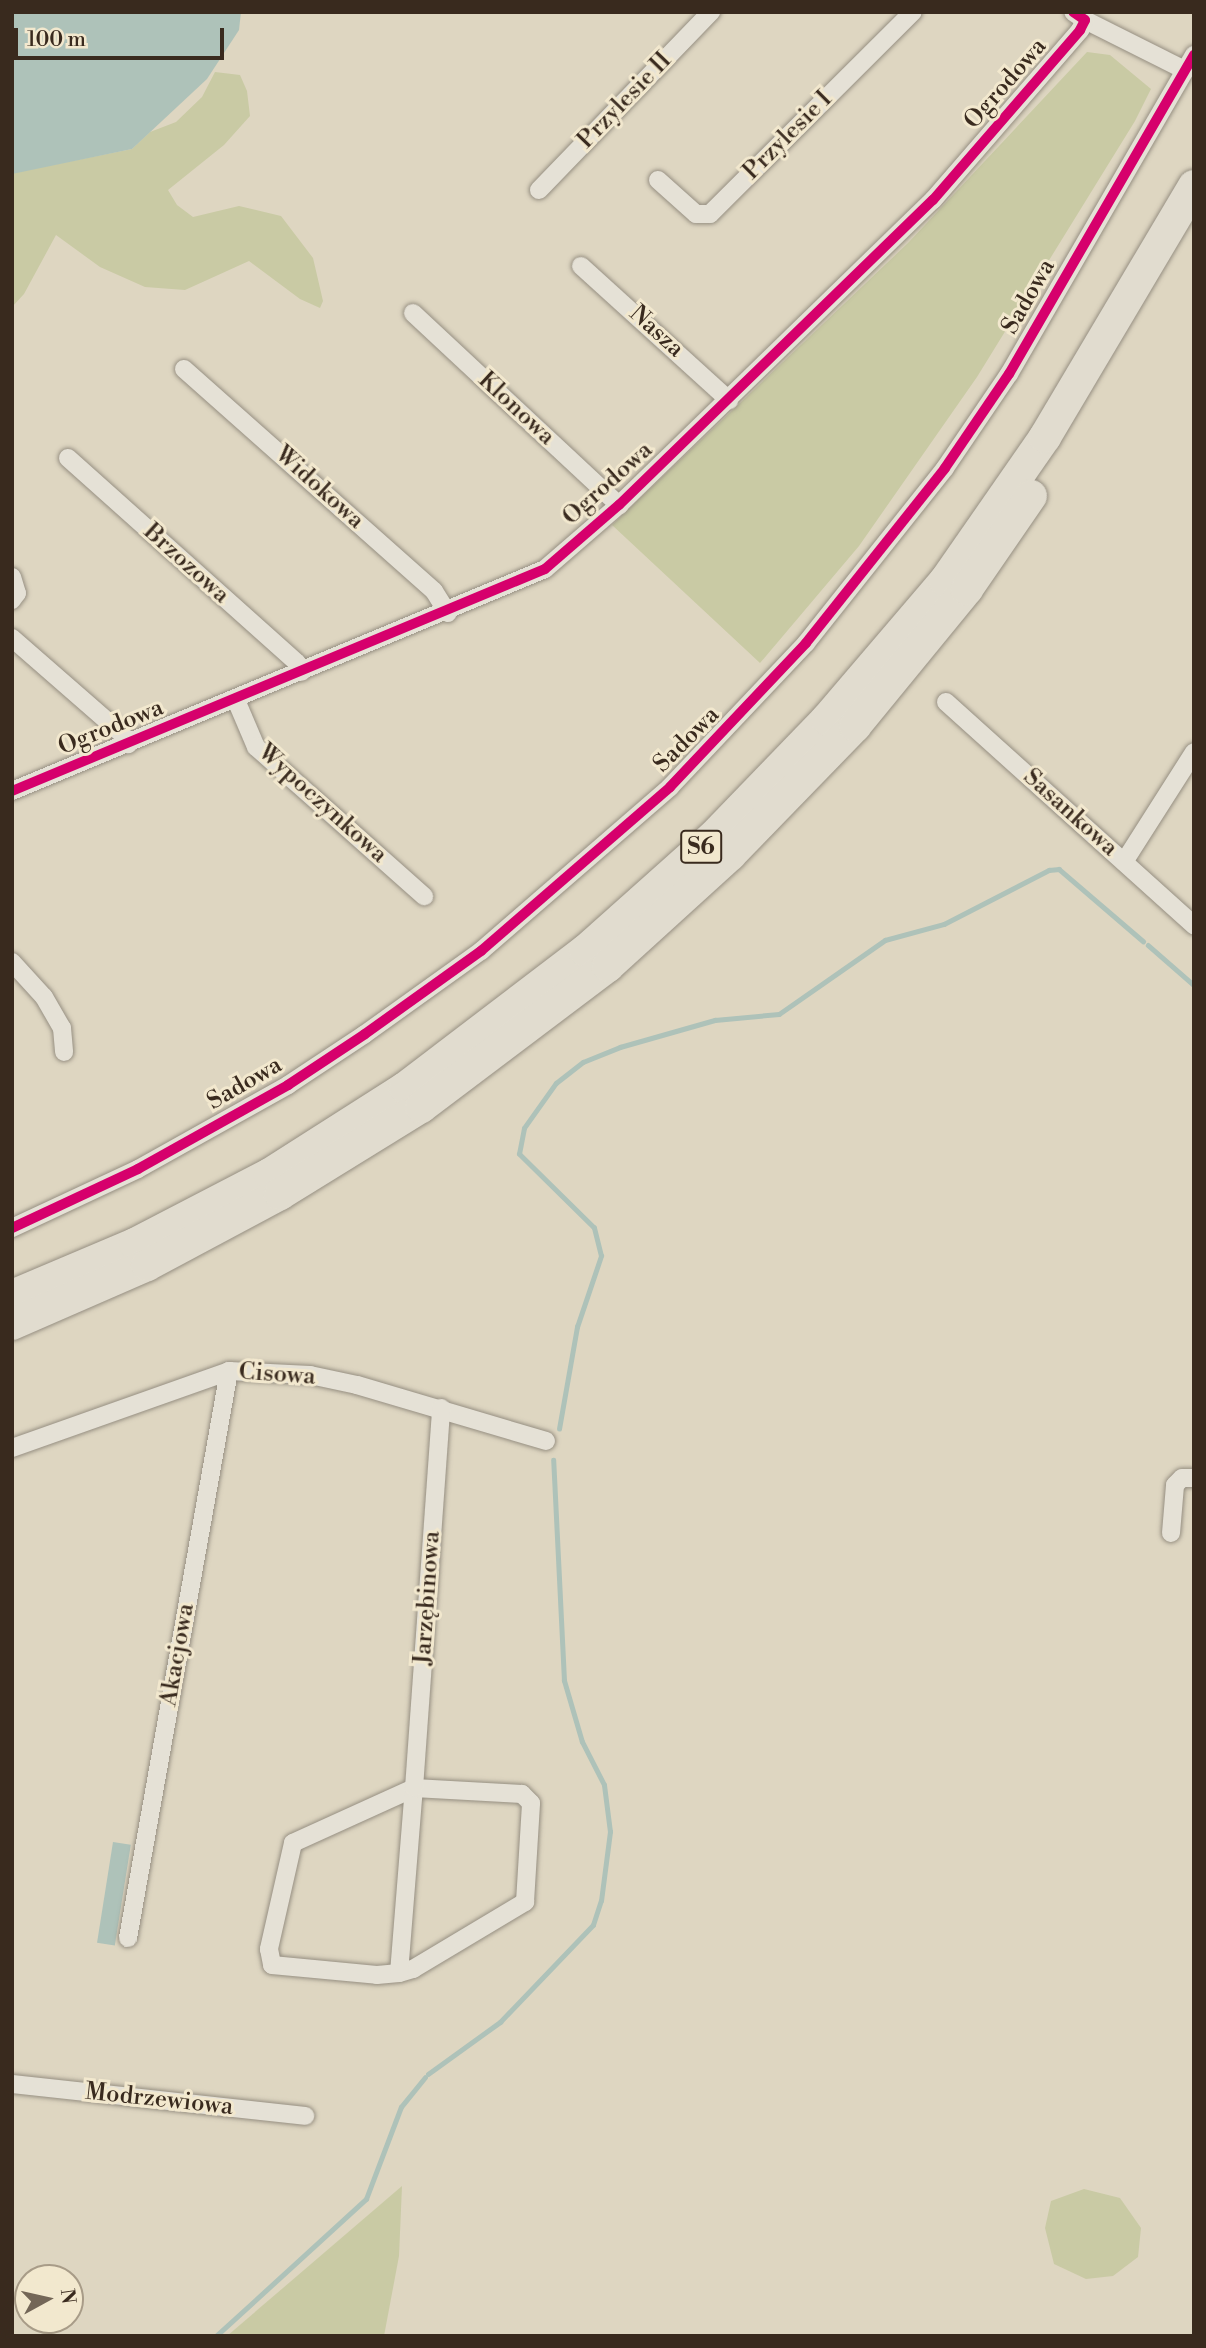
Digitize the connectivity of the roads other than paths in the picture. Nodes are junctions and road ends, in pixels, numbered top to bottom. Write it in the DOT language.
graph roads {
  1 [pos="711,12"];
  2 [pos="913,12"];
  3 [pos="1079,16"];
  4 [pos="1189,63"];
  5 [pos="658,180"];
  6 [pos="1194,186"];
  7 [pos="539,190"];
  8 [pos="1194,229"];
  9 [pos="581,266"];
  10 [pos="413,313"];
  11 [pos="184,369"];
  12 [pos="729,400"];
  13 [pos="68,458"];
  14 [pos="619,505"];
  15 [pos="12,577"];
  16 [pos="12,600"];
  17 [pos="448,613"];
  18 [pos="12,638"];
  19 [pos="302,672"];
  20 [pos="236,700"];
  21 [pos="946,702"];
  22 [pos="128,744"];
  23 [pos="1194,752"];
  24 [pos="12,792"];
  25 [pos="1124,862"];
  26 [pos="424,896"];
  27 [pos="1194,925"];
  28 [pos="12,962"];
  29 [pos="64,1052"];
  30 [pos="12,1228"];
  31 [pos="12,1296"];
  32 [pos="12,1324"];
  33 [pos="229,1371"];
  34 [pos="441,1408"];
  35 [pos="546,1441"];
  36 [pos="12,1448"];
  37 [pos="1194,1478"];
  38 [pos="1171,1533"];
  39 [pos="414,1788"];
  40 [pos="128,1938"];
  41 [pos="399,1973"];
  42 [pos="12,2084"];
  43 [pos="305,2116"];
  1 -- 7 [label="street, Przylesie II"];
  2 -- 5 [label="street, Przylesie I"];
  3 -- 4 [label="street, Ogrodowa"];
  3 -- 12 [label="street, Ogrodowa"];
  4 -- 30 [label="street, Sadowa"];
  6 -- 31 [label="highway, S6"];
  8 -- 32 [label="highway, S6"];
  9 -- 12 [label="street, Nasza"];
  10 -- 14 [label="street, Klonowa"];
  11 -- 17 [label="street, Widokowa"];
  12 -- 14 [label="street, Ogrodowa"];
  13 -- 19 [label="street, Brzozowa"];
  14 -- 17 [label="street, Ogrodowa"];
  15 -- 16 [label="street"];
  17 -- 19 [label="street, Ogrodowa"];
  18 -- 22 [label="street"];
  19 -- 20 [label="street, Ogrodowa"];
  20 -- 22 [label="street, Ogrodowa"];
  20 -- 26 [label="street, Wypoczynkowa"];
  21 -- 25 [label="street, Sasankowa"];
  22 -- 24 [label="street, Ogrodowa"];
  23 -- 25 [label="street"];
  25 -- 27 [label="street, Sasankowa"];
  28 -- 29 [label="street"];
  33 -- 34 [label="street, Cisowa"];
  33 -- 36 [label="street, Cisowa"];
  33 -- 40 [label="street, Akacjowa"];
  34 -- 35 [label="street, Cisowa"];
  34 -- 39 [label="street, Jarzębinowa"];
  37 -- 38 [label="street"];
  39 -- 41 [label="street, Jarzębinowa"];
  39 -- 41 [label="street"];
  39 -- 41 [label="street"];
  42 -- 43 [label="street, Modrzewiowa"];
}
